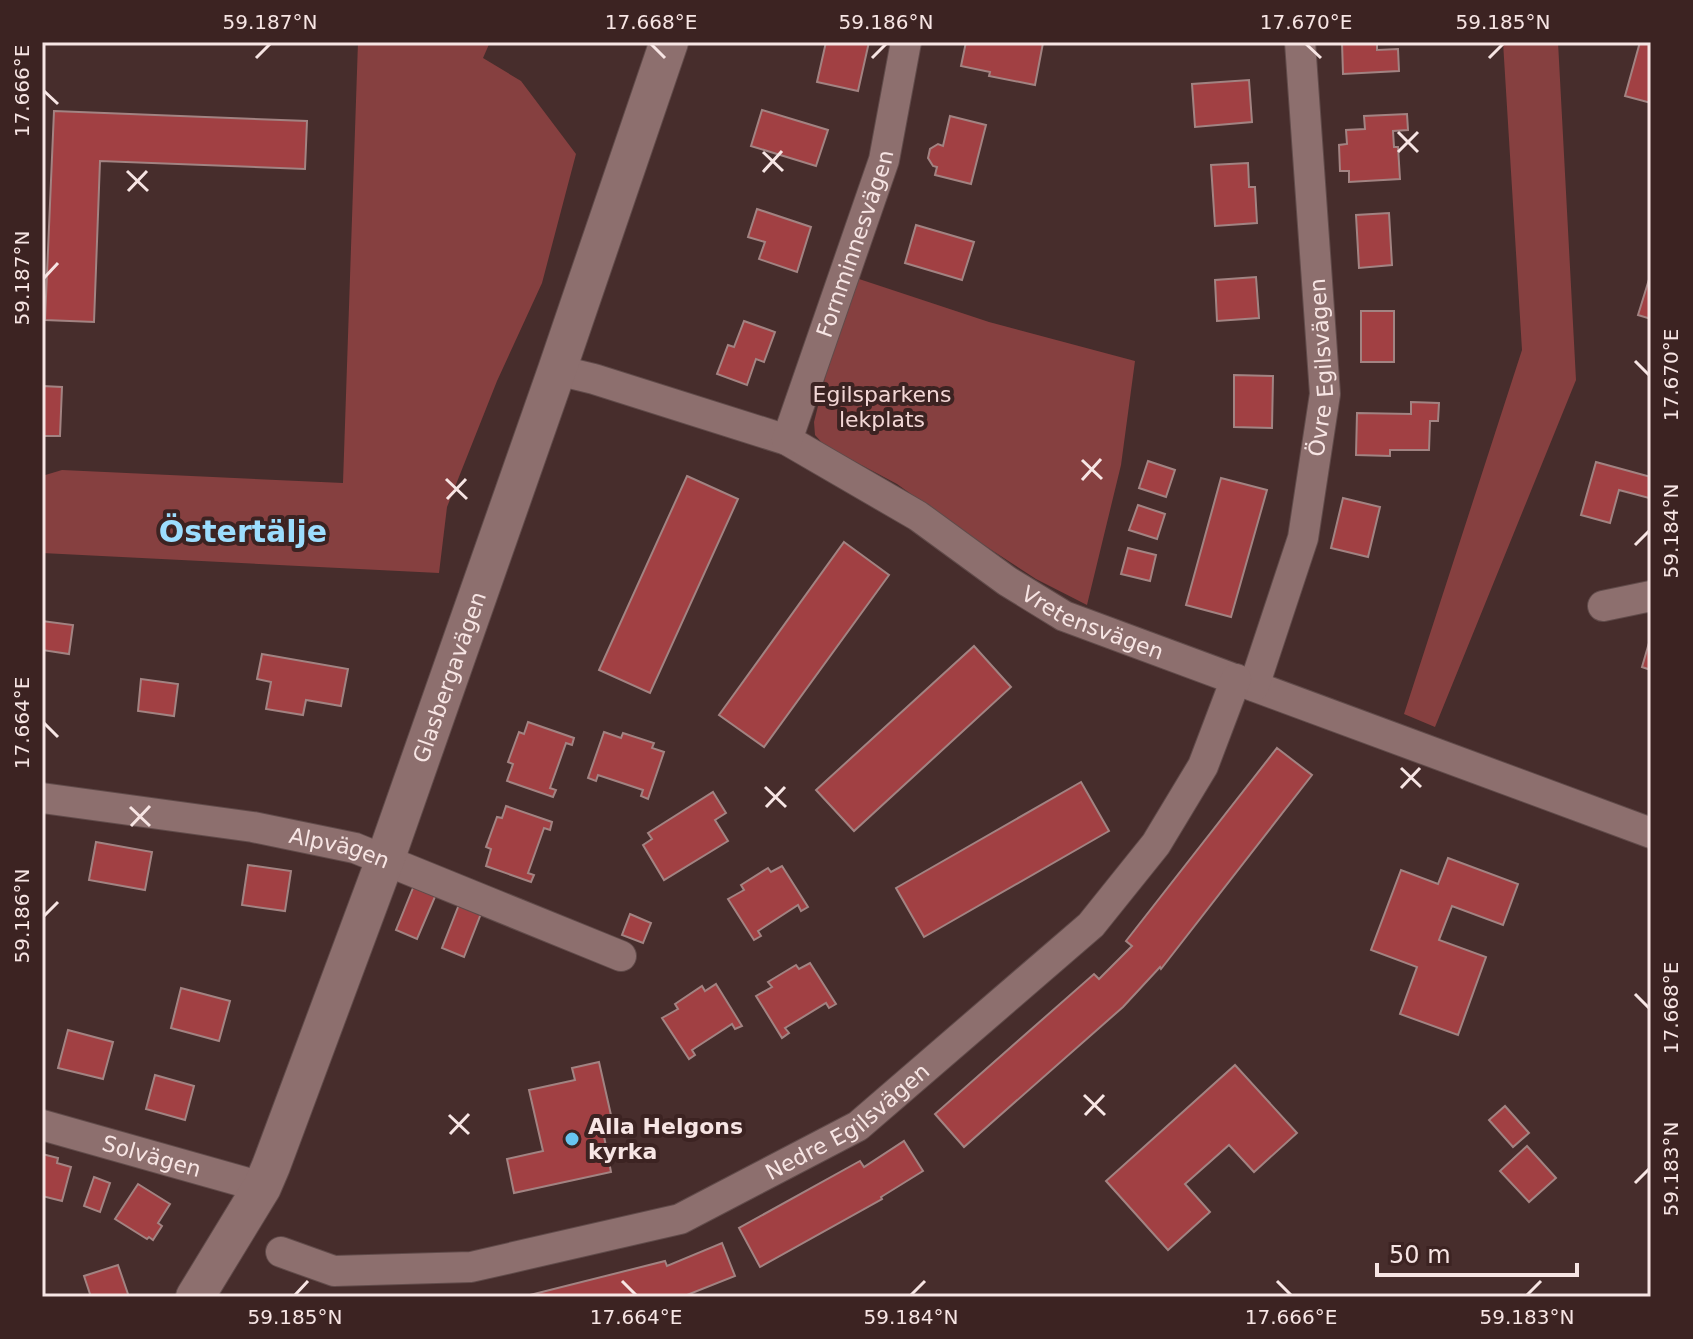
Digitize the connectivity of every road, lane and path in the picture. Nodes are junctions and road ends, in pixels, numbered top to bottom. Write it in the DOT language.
graph roads {
  1 [pos="669,42"];
  2 [pos="906,42"];
  3 [pos="1300,42"];
  4 [pos="557,370"];
  5 [pos="787,440"];
  6 [pos="1651,596"];
  7 [pos="1603,606"];
  8 [pos="1245,682"];
  9 [pos="42,798"];
  10 [pos="1651,833"];
  11 [pos="385,860"];
  12 [pos="621,956"];
  13 [pos="42,1125"];
  14 [pos="262,1187"];
  15 [pos="281,1252"];
  16 [pos="195,1297"];
  1 -- 4 [label="street, Glasbergavägen"];
  2 -- 5 [label="street, Fornminnesvägen"];
  3 -- 8 [label="street, Övre Egilsvägen"];
  4 -- 5 [label="street, Vretensvägen"];
  4 -- 11 [label="street, Glasbergavägen"];
  5 -- 8 [label="street, Vretensvägen"];
  6 -- 7 [label="street"];
  8 -- 10 [label="street, Vretensvägen"];
  8 -- 15 [label="street, Nedre Egilsvägen"];
  9 -- 11 [label="street, Alpvägen"];
  11 -- 12 [label="street, Alpvägen"];
  11 -- 14 [label="street, Glasbergavägen"];
  13 -- 14 [label="street, Solvägen"];
  14 -- 16 [label="street, Glasbergavägen"];
}
